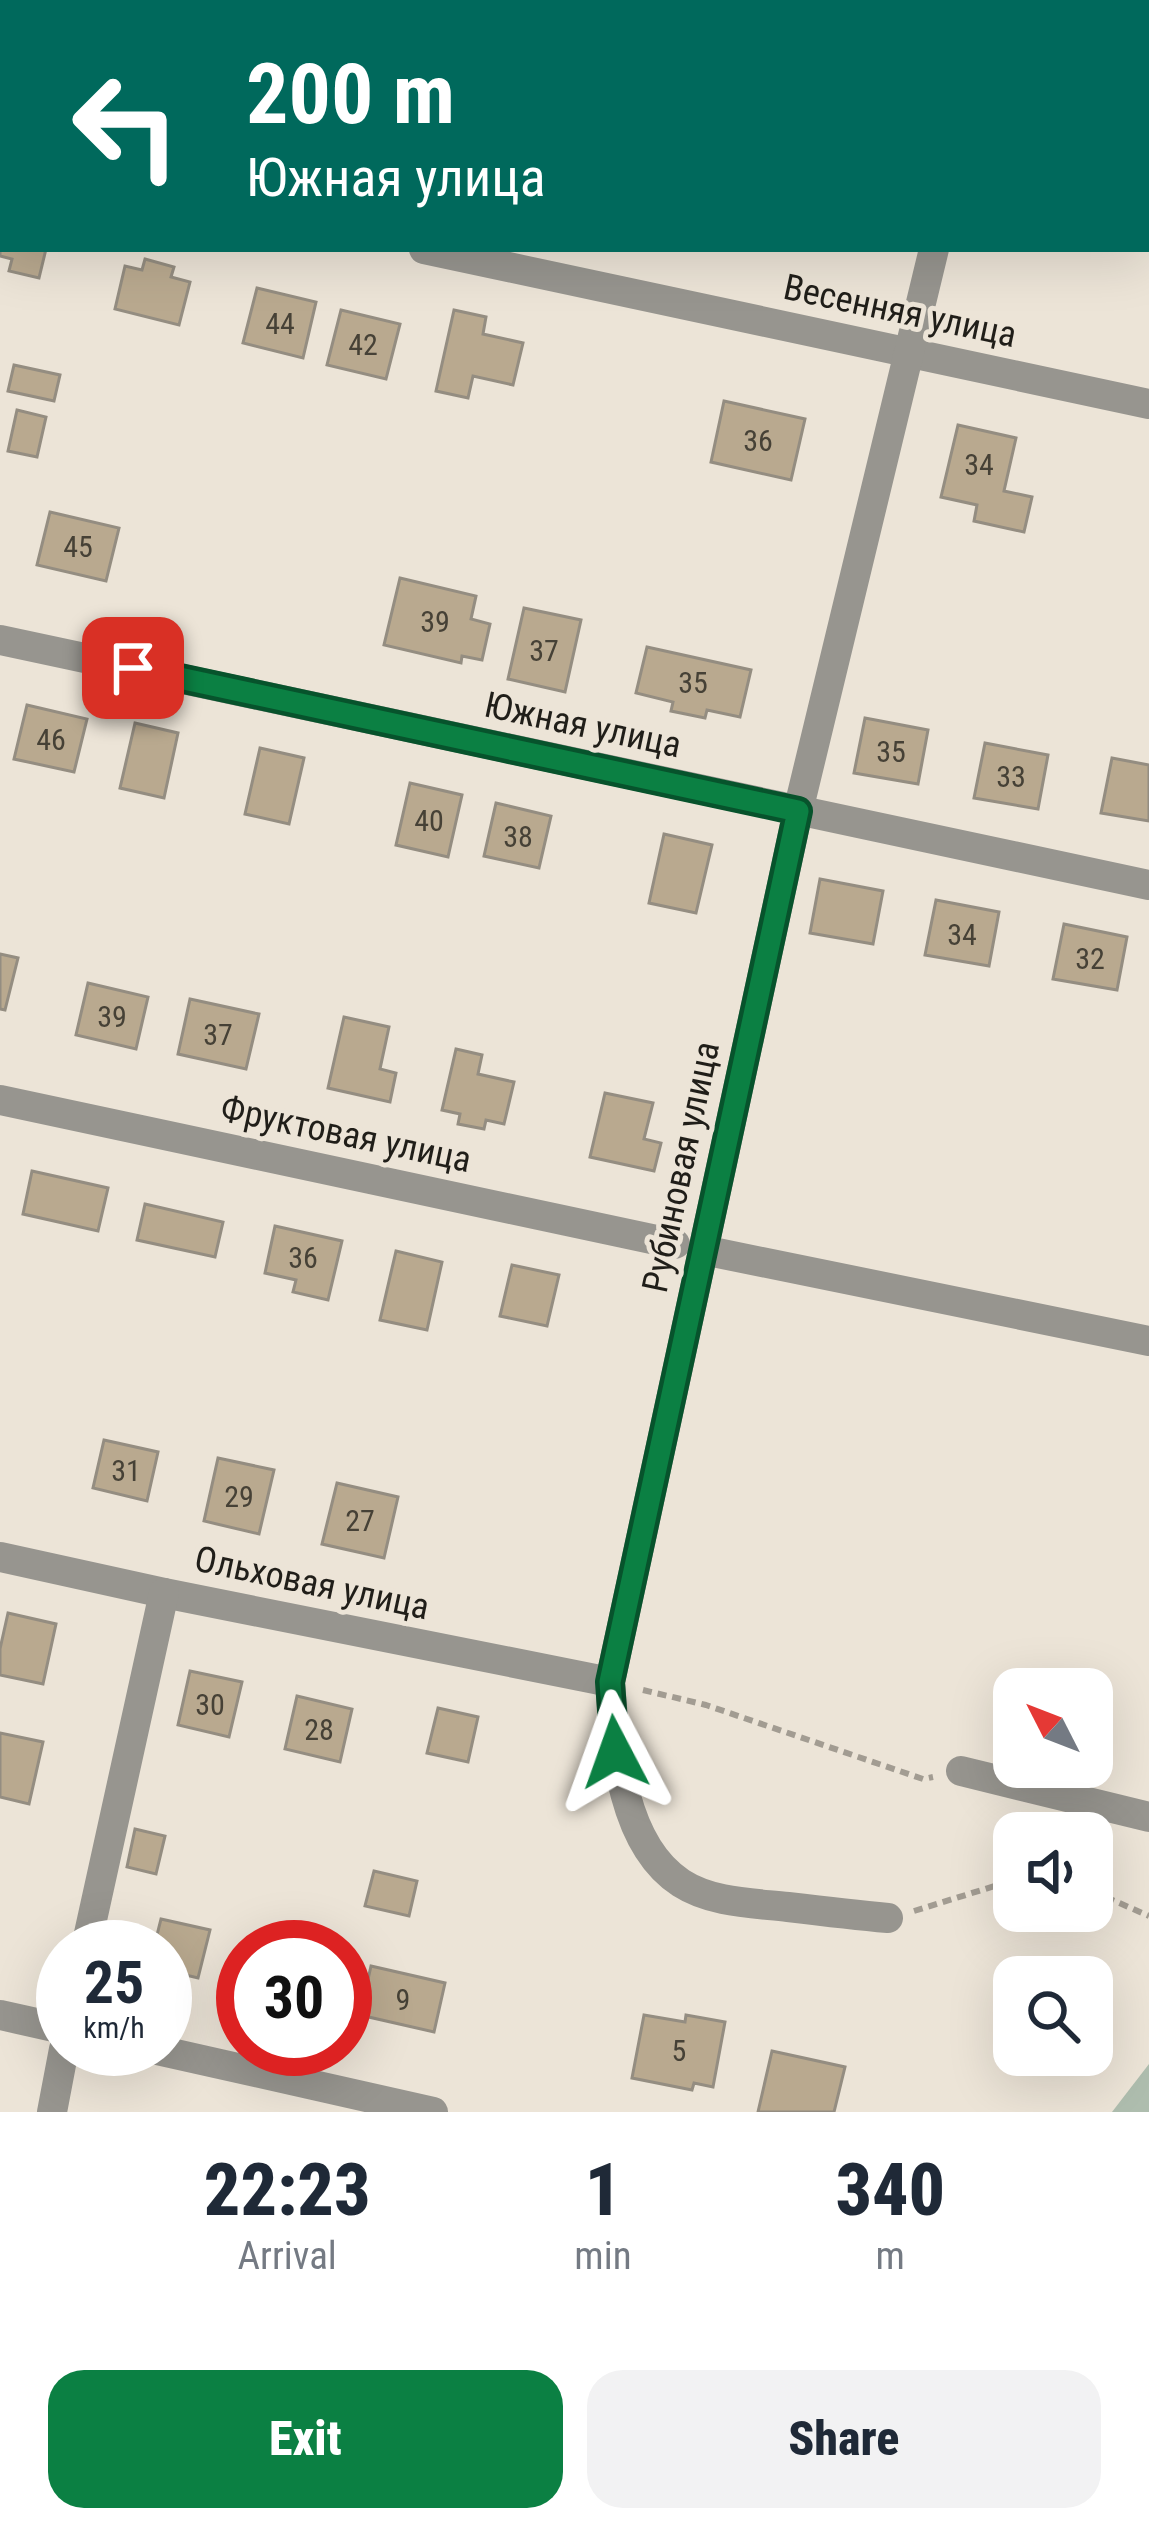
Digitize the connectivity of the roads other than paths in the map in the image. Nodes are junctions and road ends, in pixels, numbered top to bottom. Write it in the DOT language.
graph roads {
  1 [pos="438,252"];
  2 [pos="933,252"];
  3 [pos="910,353"];
  4 [pos="1149,404"];
  5 [pos="0,640"];
  6 [pos="798,811"];
  7 [pos="1149,885"];
  8 [pos="0,1100"];
  9 [pos="689,1247"];
  10 [pos="1149,1341"];
  11 [pos="0,1556"];
  12 [pos="164,1592"];
  13 [pos="610,1682"];
  14 [pos="961,1771"];
  15 [pos="1149,1817"];
  16 [pos="888,1918"];
  17 [pos="92,1920"];
  18 [pos="0,2015"];
  19 [pos="36,2023"];
  20 [pos="192,2058"];
  21 [pos="59,2076"];
  22 [pos="52,2112"];
  23 [pos="433,2112"];
  1 -- 3 [label="street, Весенняя улица"];
  2 -- 3 [label="street, Рубиновая улица"];
  3 -- 4 [label="street, Весенняя улица"];
  3 -- 6 [label="street, Рубиновая улица"];
  5 -- 6 [label="street, Южная улица"];
  6 -- 7 [label="street, Южная улица"];
  6 -- 9 [label="street, Рубиновая улица"];
  8 -- 9 [label="street, Фруктовая улица"];
  9 -- 10 [label="street, Фруктовая улица"];
  9 -- 13 [label="street, Рубиновая улица"];
  11 -- 12 [label="street, Ольховая улица"];
  12 -- 13 [label="street, Ольховая улица"];
  12 -- 17 [label="street"];
  13 -- 16 [label="street, Рубиновая улица"];
  14 -- 15 [label="street"];
  18 -- 19 [label="street"];
  20 -- 23 [label="street"];
  21 -- 22 [label="street"];
}
